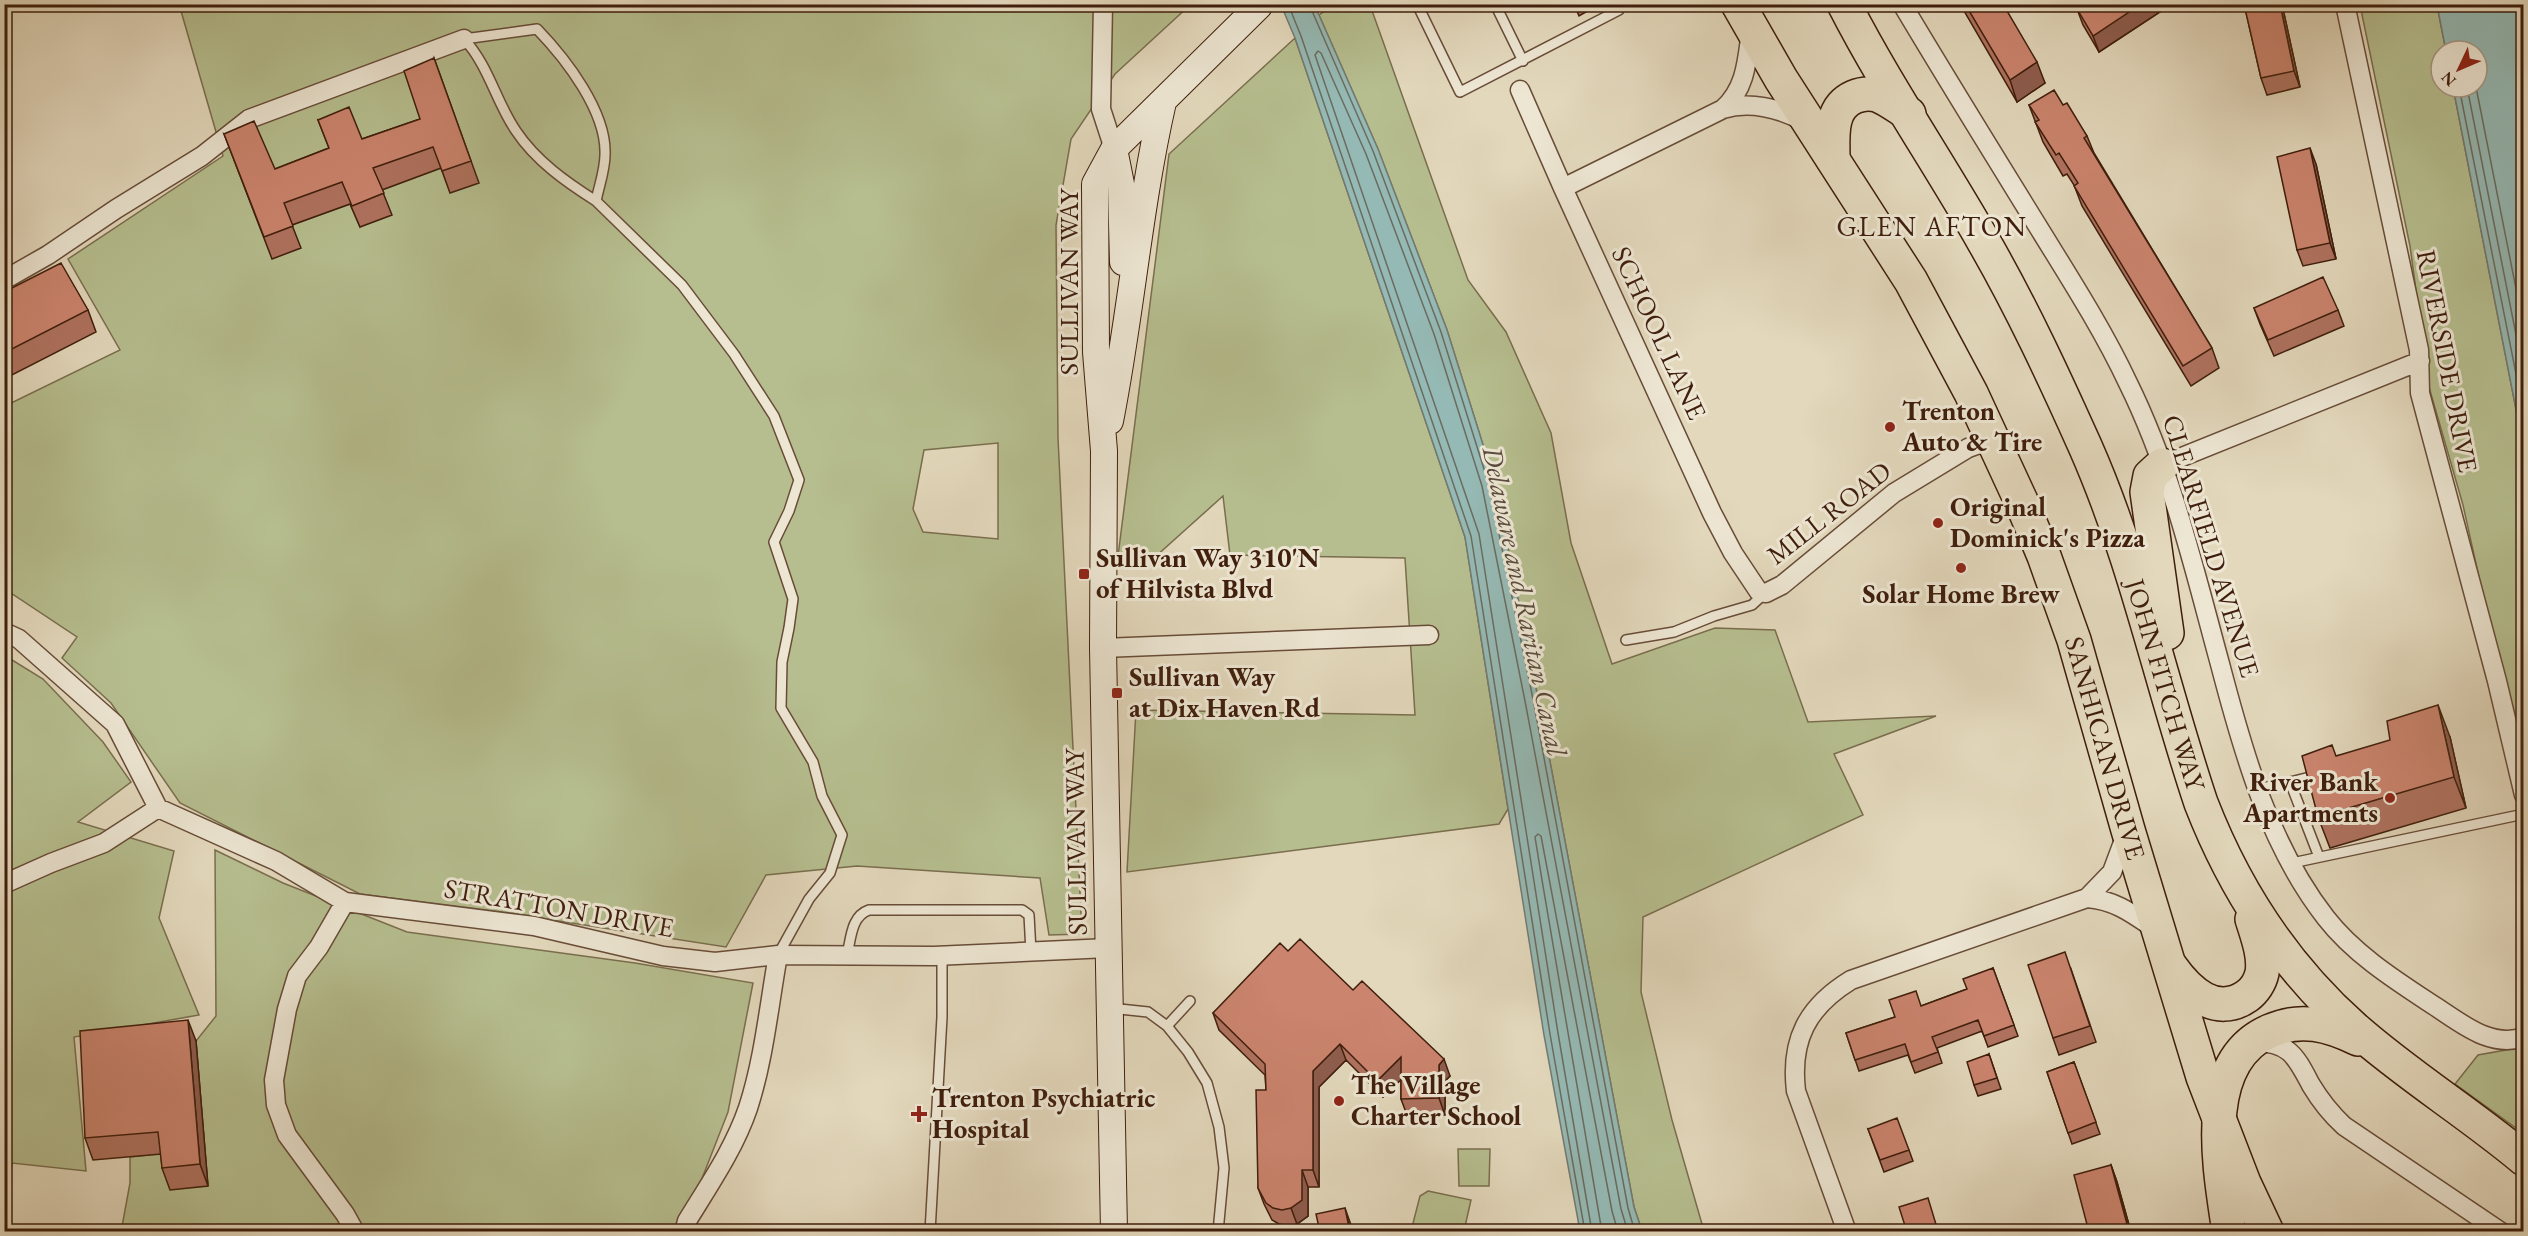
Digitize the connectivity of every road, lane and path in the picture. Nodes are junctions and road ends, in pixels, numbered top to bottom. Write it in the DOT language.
graph roads {
  1 [pos="1103,4"];
  2 [pos="1418,4"];
  3 [pos="1495,4"];
  4 [pos="1844,4"];
  5 [pos="1902,4"];
  6 [pos="2345,4"];
  7 [pos="1259,6"];
  8 [pos="1619,10"];
  9 [pos="1744,17"];
  10 [pos="464,39"];
  11 [pos="1523,60"];
  12 [pos="1520,90"];
  13 [pos="1163,102"];
  14 [pos="1723,109"];
  15 [pos="1909,114"];
  16 [pos="1813,128"];
  17 [pos="1114,149"];
  18 [pos="1833,159"];
  19 [pos="1563,188"];
  20 [pos="596,201"];
  21 [pos="4,280"];
  22 [pos="1128,310"];
  23 [pos="2420,361"];
  24 [pos="1993,439"];
  25 [pos="1104,451"];
  26 [pos="2162,465"];
  27 [pos="1763,592"];
  28 [pos="4,632"];
  29 [pos="1429,635"];
  30 [pos="1626,640"];
  31 [pos="1102,648"];
  32 [pos="2170,697"];
  33 [pos="2324,773"];
  34 [pos="2290,782"];
  35 [pos="2258,789"];
  36 [pos="2523,795"];
  37 [pos="158,808"];
  38 [pos="2523,814"];
  39 [pos="2128,830"];
  40 [pos="2319,857"];
  41 [pos="2292,862"];
  42 [pos="4,885"];
  43 [pos="2241,888"];
  44 [pos="2087,898"];
  45 [pos="345,902"];
  46 [pos="1108,948"];
  47 [pos="2164,948"];
  48 [pos="1030,952"];
  49 [pos="778,955"];
  50 [pos="847,955"];
  51 [pos="942,956"];
  52 [pos="1190,1001"];
  53 [pos="1110,1008"];
  54 [pos="1167,1026"];
  55 [pos="2519,1039"];
  56 [pos="2252,1042"];
  57 [pos="2381,1051"];
  58 [pos="2219,1123"];
  59 [pos="2523,1159"];
  60 [pos="355,1232"];
  61 [pos="684,1232"];
  62 [pos="930,1232"];
  63 [pos="1114,1232"];
  64 [pos="1218,1232"];
  65 [pos="1847,1232"];
  66 [pos="2229,1232"];
  67 [pos="2267,1232"];
  68 [pos="2501,1232"];
  1 -- 17 [label="street"];
  2 -- 11 [label="lane"];
  3 -- 11 [label="lane"];
  4 -- 15 [label="highway, JOHN FITCH WAY"];
  5 -- 26 [label="street, CLEARFIELD AVENUE"];
  6 -- 23 [label="street, RIVERSIDE DRIVE"];
  7 -- 13 [label="main road, SULLIVAN WAY"];
  8 -- 11 [label="lane"];
  9 -- 14 [label="street"];
  9 -- 16 [label="highway, SANHICAN DRIVE"];
  10 -- 20 [label="lane"];
  10 -- 20 [label="lane"];
  10 -- 21 [label="street"];
  12 -- 19 [label="street, SCHOOL LANE"];
  13 -- 17 [label="main road, SULLIVAN WAY"];
  13 -- 22 [label="main road, SULLIVAN WAY"];
  14 -- 16 [label="street"];
  14 -- 19 [label="street"];
  15 -- 18 [label="highway"];
  15 -- 32 [label="highway, JOHN FITCH WAY"];
  16 -- 18 [label="highway, SANHICAN DRIVE"];
  17 -- 22 [label="main road"];
  17 -- 25 [label="main road, SULLIVAN WAY"];
  18 -- 24 [label="highway, SANHICAN DRIVE"];
  19 -- 27 [label="street, SCHOOL LANE"];
  20 -- 49 [label="lane"];
  22 -- 25 [label="main road, SULLIVAN WAY"];
  23 -- 26 [label="street"];
  23 -- 36 [label="street, RIVERSIDE DRIVE"];
  24 -- 27 [label="street, MILL ROAD"];
  24 -- 39 [label="highway, SANHICAN DRIVE"];
  25 -- 31 [label="main road, SULLIVAN WAY"];
  26 -- 32 [label="highway"];
  26 -- 35 [label="street, CLEARFIELD AVENUE"];
  27 -- 30 [label="lane"];
  28 -- 37 [label="street"];
  29 -- 31 [label="street"];
  31 -- 46 [label="main road, SULLIVAN WAY"];
  32 -- 43 [label="highway, JOHN FITCH WAY"];
  33 -- 34 [label="lane"];
  34 -- 35 [label="lane"];
  34 -- 40 [label="lane"];
  35 -- 41 [label="street, CLEARFIELD AVENUE"];
  37 -- 42 [label="street"];
  37 -- 45 [label="street, STRATTON DRIVE"];
  38 -- 40 [label="lane"];
  39 -- 44 [label="street"];
  39 -- 47 [label="highway, SANHICAN DRIVE"];
  40 -- 41 [label="lane"];
  41 -- 55 [label="street, CLEARFIELD AVENUE"];
  43 -- 47 [label="highway"];
  43 -- 57 [label="highway, JOHN FITCH WAY"];
  44 -- 47 [label="street"];
  44 -- 65 [label="street"];
  45 -- 49 [label="street, STRATTON DRIVE"];
  45 -- 60 [label="street"];
  46 -- 48 [label="street, STRATTON DRIVE"];
  46 -- 53 [label="main road, SULLIVAN WAY"];
  47 -- 58 [label="highway, SANHICAN DRIVE"];
  48 -- 50 [label="lane"];
  48 -- 51 [label="street, STRATTON DRIVE"];
  49 -- 50 [label="street, STRATTON DRIVE"];
  49 -- 61 [label="street"];
  50 -- 51 [label="street, STRATTON DRIVE"];
  51 -- 62 [label="lane"];
  52 -- 54 [label="lane"];
  53 -- 54 [label="lane"];
  53 -- 63 [label="main road, SULLIVAN WAY"];
  54 -- 64 [label="lane"];
  56 -- 57 [label="highway"];
  56 -- 58 [label="highway"];
  56 -- 68 [label="street"];
  57 -- 59 [label="highway, JOHN FITCH WAY"];
  58 -- 66 [label="highway"];
  58 -- 67 [label="highway, SANHICAN DRIVE"];
}
